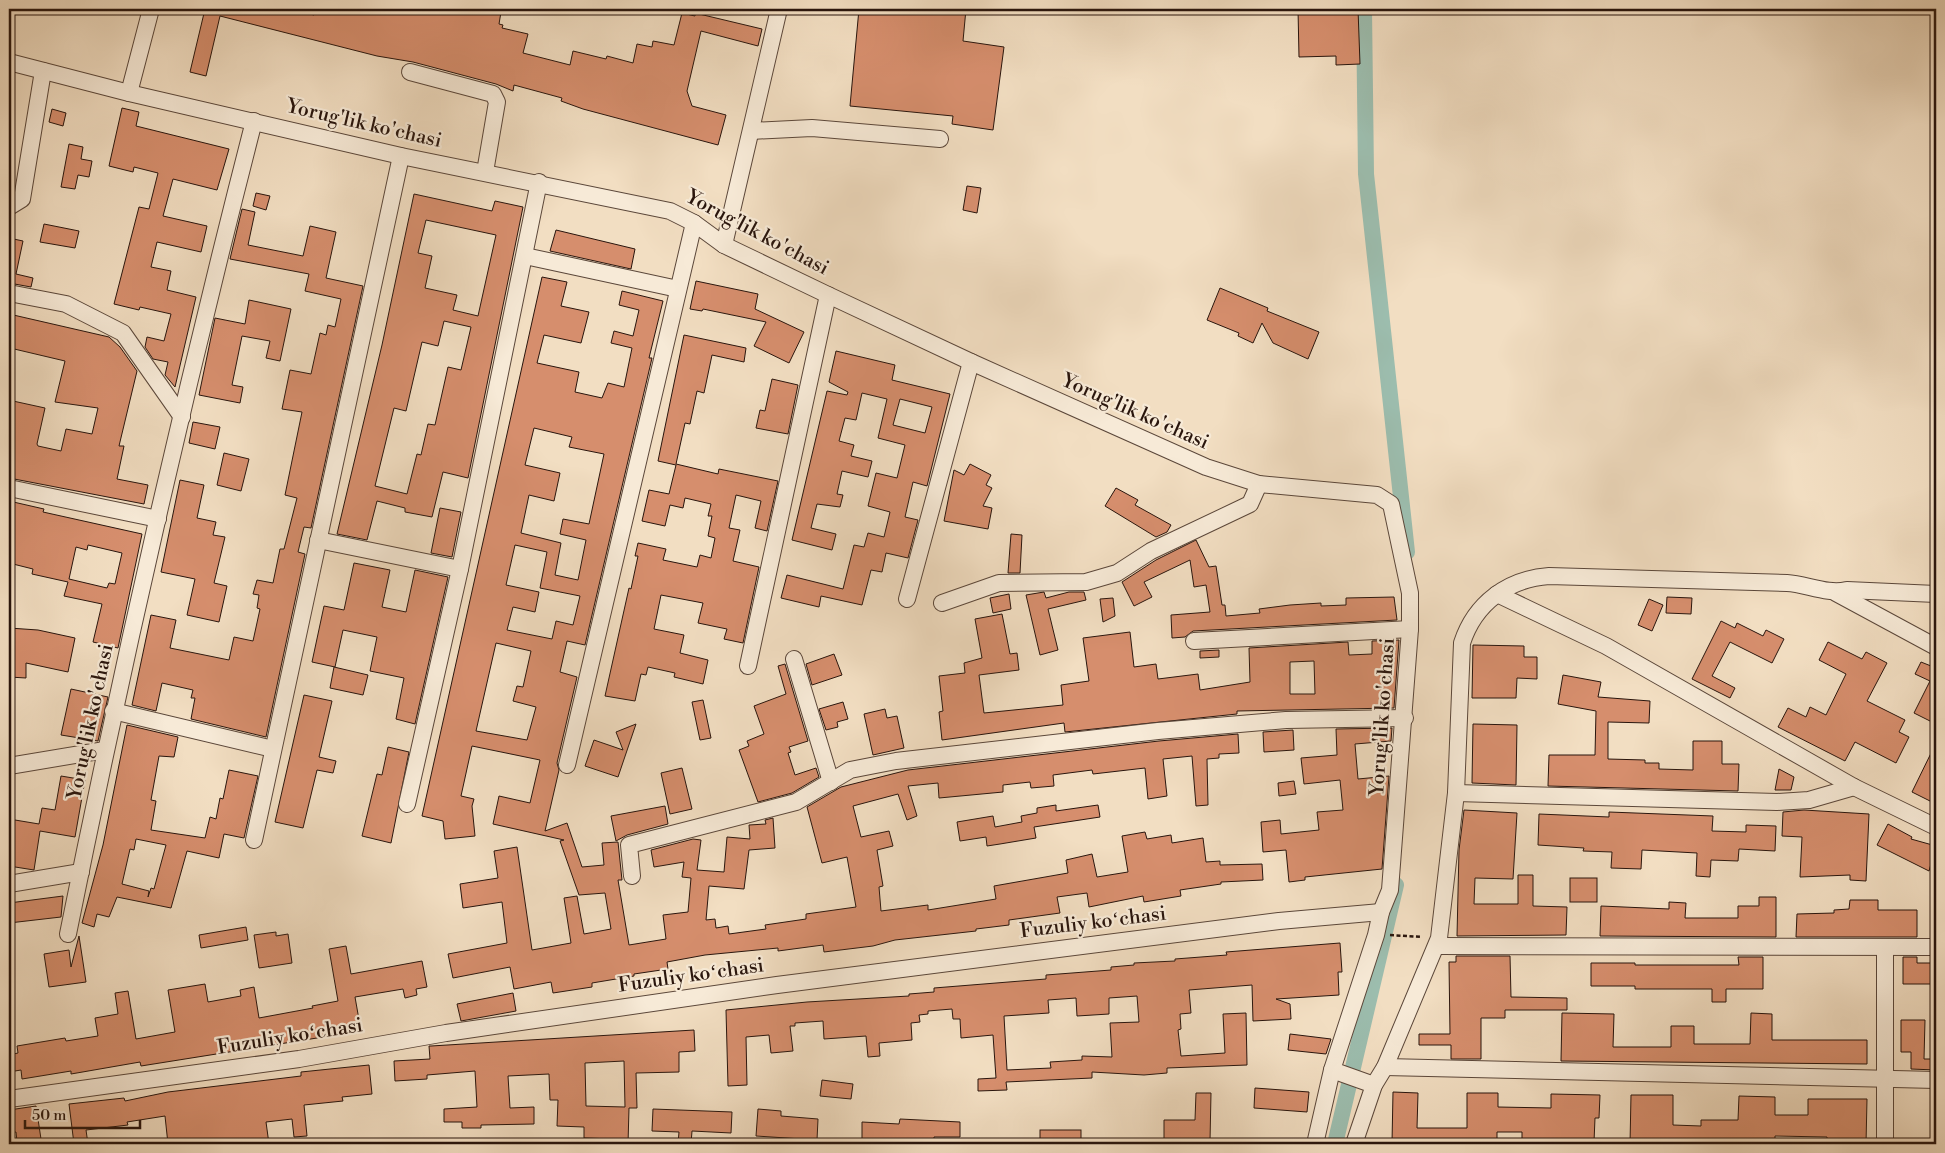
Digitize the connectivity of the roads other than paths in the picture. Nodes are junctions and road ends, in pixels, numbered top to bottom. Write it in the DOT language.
graph roads {
  1 [pos="151,9"];
  2 [pos="779,9"];
  3 [pos="9,62"];
  4 [pos="43,71"];
  5 [pos="410,72"];
  6 [pos="129,93"];
  7 [pos="254,121"];
  8 [pos="750,131"];
  9 [pos="940,139"];
  10 [pos="401,156"];
  11 [pos="485,172"];
  12 [pos="538,182"];
  13 [pos="9,207"];
  14 [pos="694,223"];
  15 [pos="724,245"];
  16 [pos="525,256"];
  17 [pos="678,289"];
  18 [pos="9,293"];
  19 [pos="828,295"];
  20 [pos="971,362"];
  21 [pos="182,417"];
  22 [pos="1259,484"];
  23 [pos="9,488"];
  24 [pos="158,519"];
  25 [pos="318,540"];
  26 [pos="460,569"];
  27 [pos="1836,593"];
  28 [pos="1497,594"];
  29 [pos="1936,594"];
  30 [pos="907,600"];
  31 [pos="942,603"];
  32 [pos="1410,629"];
  33 [pos="1194,641"];
  34 [pos="1936,648"];
  35 [pos="794,659"];
  36 [pos="748,666"];
  37 [pos="113,711"];
  38 [pos="1405,718"];
  39 [pos="273,749"];
  40 [pos="105,750"];
  41 [pos="567,764"];
  42 [pos="9,766"];
  43 [pos="831,782"];
  44 [pos="1854,787"];
  45 [pos="1456,793"];
  46 [pos="407,804"];
  47 [pos="1936,827"];
  48 [pos="254,840"];
  49 [pos="81,872"];
  50 [pos="632,876"];
  51 [pos="9,884"];
  52 [pos="1381,912"];
  53 [pos="68,934"];
  54 [pos="1439,942"];
  55 [pos="1936,947"];
  56 [pos="1885,949"];
  57 [pos="1385,1067"];
  58 [pos="1332,1070"];
  59 [pos="1885,1079"];
  60 [pos="1936,1080"];
  61 [pos="1374,1085"];
  62 [pos="9,1100"];
  63 [pos="1315,1144"];
  64 [pos="1354,1144"];
  65 [pos="1885,1144"];
  1 -- 6 [label="street"];
  2 -- 8 [label="street"];
  3 -- 4 [label="street, Yorug'lik ko'chasi"];
  4 -- 6 [label="street, Yorug'lik ko'chasi"];
  4 -- 13 [label="street"];
  5 -- 11 [label="street"];
  6 -- 7 [label="street, Yorug'lik ko'chasi"];
  7 -- 10 [label="street, Yorug'lik ko'chasi"];
  7 -- 21 [label="street, Yorug'lik ko'chasi"];
  8 -- 9 [label="street"];
  8 -- 15 [label="street"];
  10 -- 11 [label="street, Yorug'lik ko'chasi"];
  10 -- 25 [label="street"];
  11 -- 12 [label="street, Yorug'lik ko'chasi"];
  12 -- 14 [label="street, Yorug'lik ko'chasi"];
  12 -- 16 [label="street"];
  14 -- 15 [label="street, Yorug'lik ko'chasi"];
  14 -- 17 [label="street"];
  15 -- 19 [label="street, Yorug'lik ko'chasi"];
  16 -- 17 [label="street"];
  16 -- 26 [label="street"];
  17 -- 41 [label="street"];
  18 -- 21 [label="street"];
  19 -- 20 [label="street, Yorug'lik ko'chasi"];
  19 -- 36 [label="street"];
  20 -- 22 [label="street, Yorug'lik ko'chasi"];
  20 -- 30 [label="street"];
  21 -- 24 [label="street, Yorug'lik ko'chasi"];
  22 -- 31 [label="street"];
  22 -- 32 [label="street, Yorug'lik ko'chasi"];
  23 -- 24 [label="street"];
  24 -- 37 [label="street, Yorug'lik ko'chasi"];
  25 -- 26 [label="street"];
  25 -- 39 [label="street"];
  26 -- 46 [label="street"];
  27 -- 28 [label="street"];
  27 -- 29 [label="street"];
  27 -- 34 [label="street"];
  28 -- 44 [label="street"];
  28 -- 45 [label="street"];
  32 -- 33 [label="street"];
  32 -- 38 [label="street, Yorug'lik ko'chasi"];
  35 -- 43 [label="street"];
  37 -- 39 [label="street"];
  37 -- 40 [label="street, Yorug'lik ko'chasi"];
  38 -- 43 [label="street"];
  38 -- 52 [label="street, Yorug'lik ko'chasi"];
  39 -- 48 [label="street"];
  40 -- 42 [label="street"];
  40 -- 49 [label="street, Yorug'lik ko'chasi"];
  43 -- 50 [label="street"];
  44 -- 45 [label="street"];
  44 -- 47 [label="street"];
  45 -- 54 [label="street"];
  49 -- 51 [label="street"];
  49 -- 53 [label="street, Yorug'lik ko'chasi"];
  52 -- 58 [label="street, Yorug'lik ko'chasi"];
  52 -- 62 [label="street, Fuzuliy koʻchasi"];
  54 -- 56 [label="street"];
  54 -- 57 [label="street"];
  55 -- 56 [label="street"];
  56 -- 59 [label="street"];
  57 -- 59 [label="street"];
  57 -- 61 [label="street"];
  58 -- 61 [label="street"];
  58 -- 63 [label="street, Yorug'lik ko'chasi"];
  59 -- 60 [label="street"];
  59 -- 65 [label="street"];
  61 -- 64 [label="street"];
}
